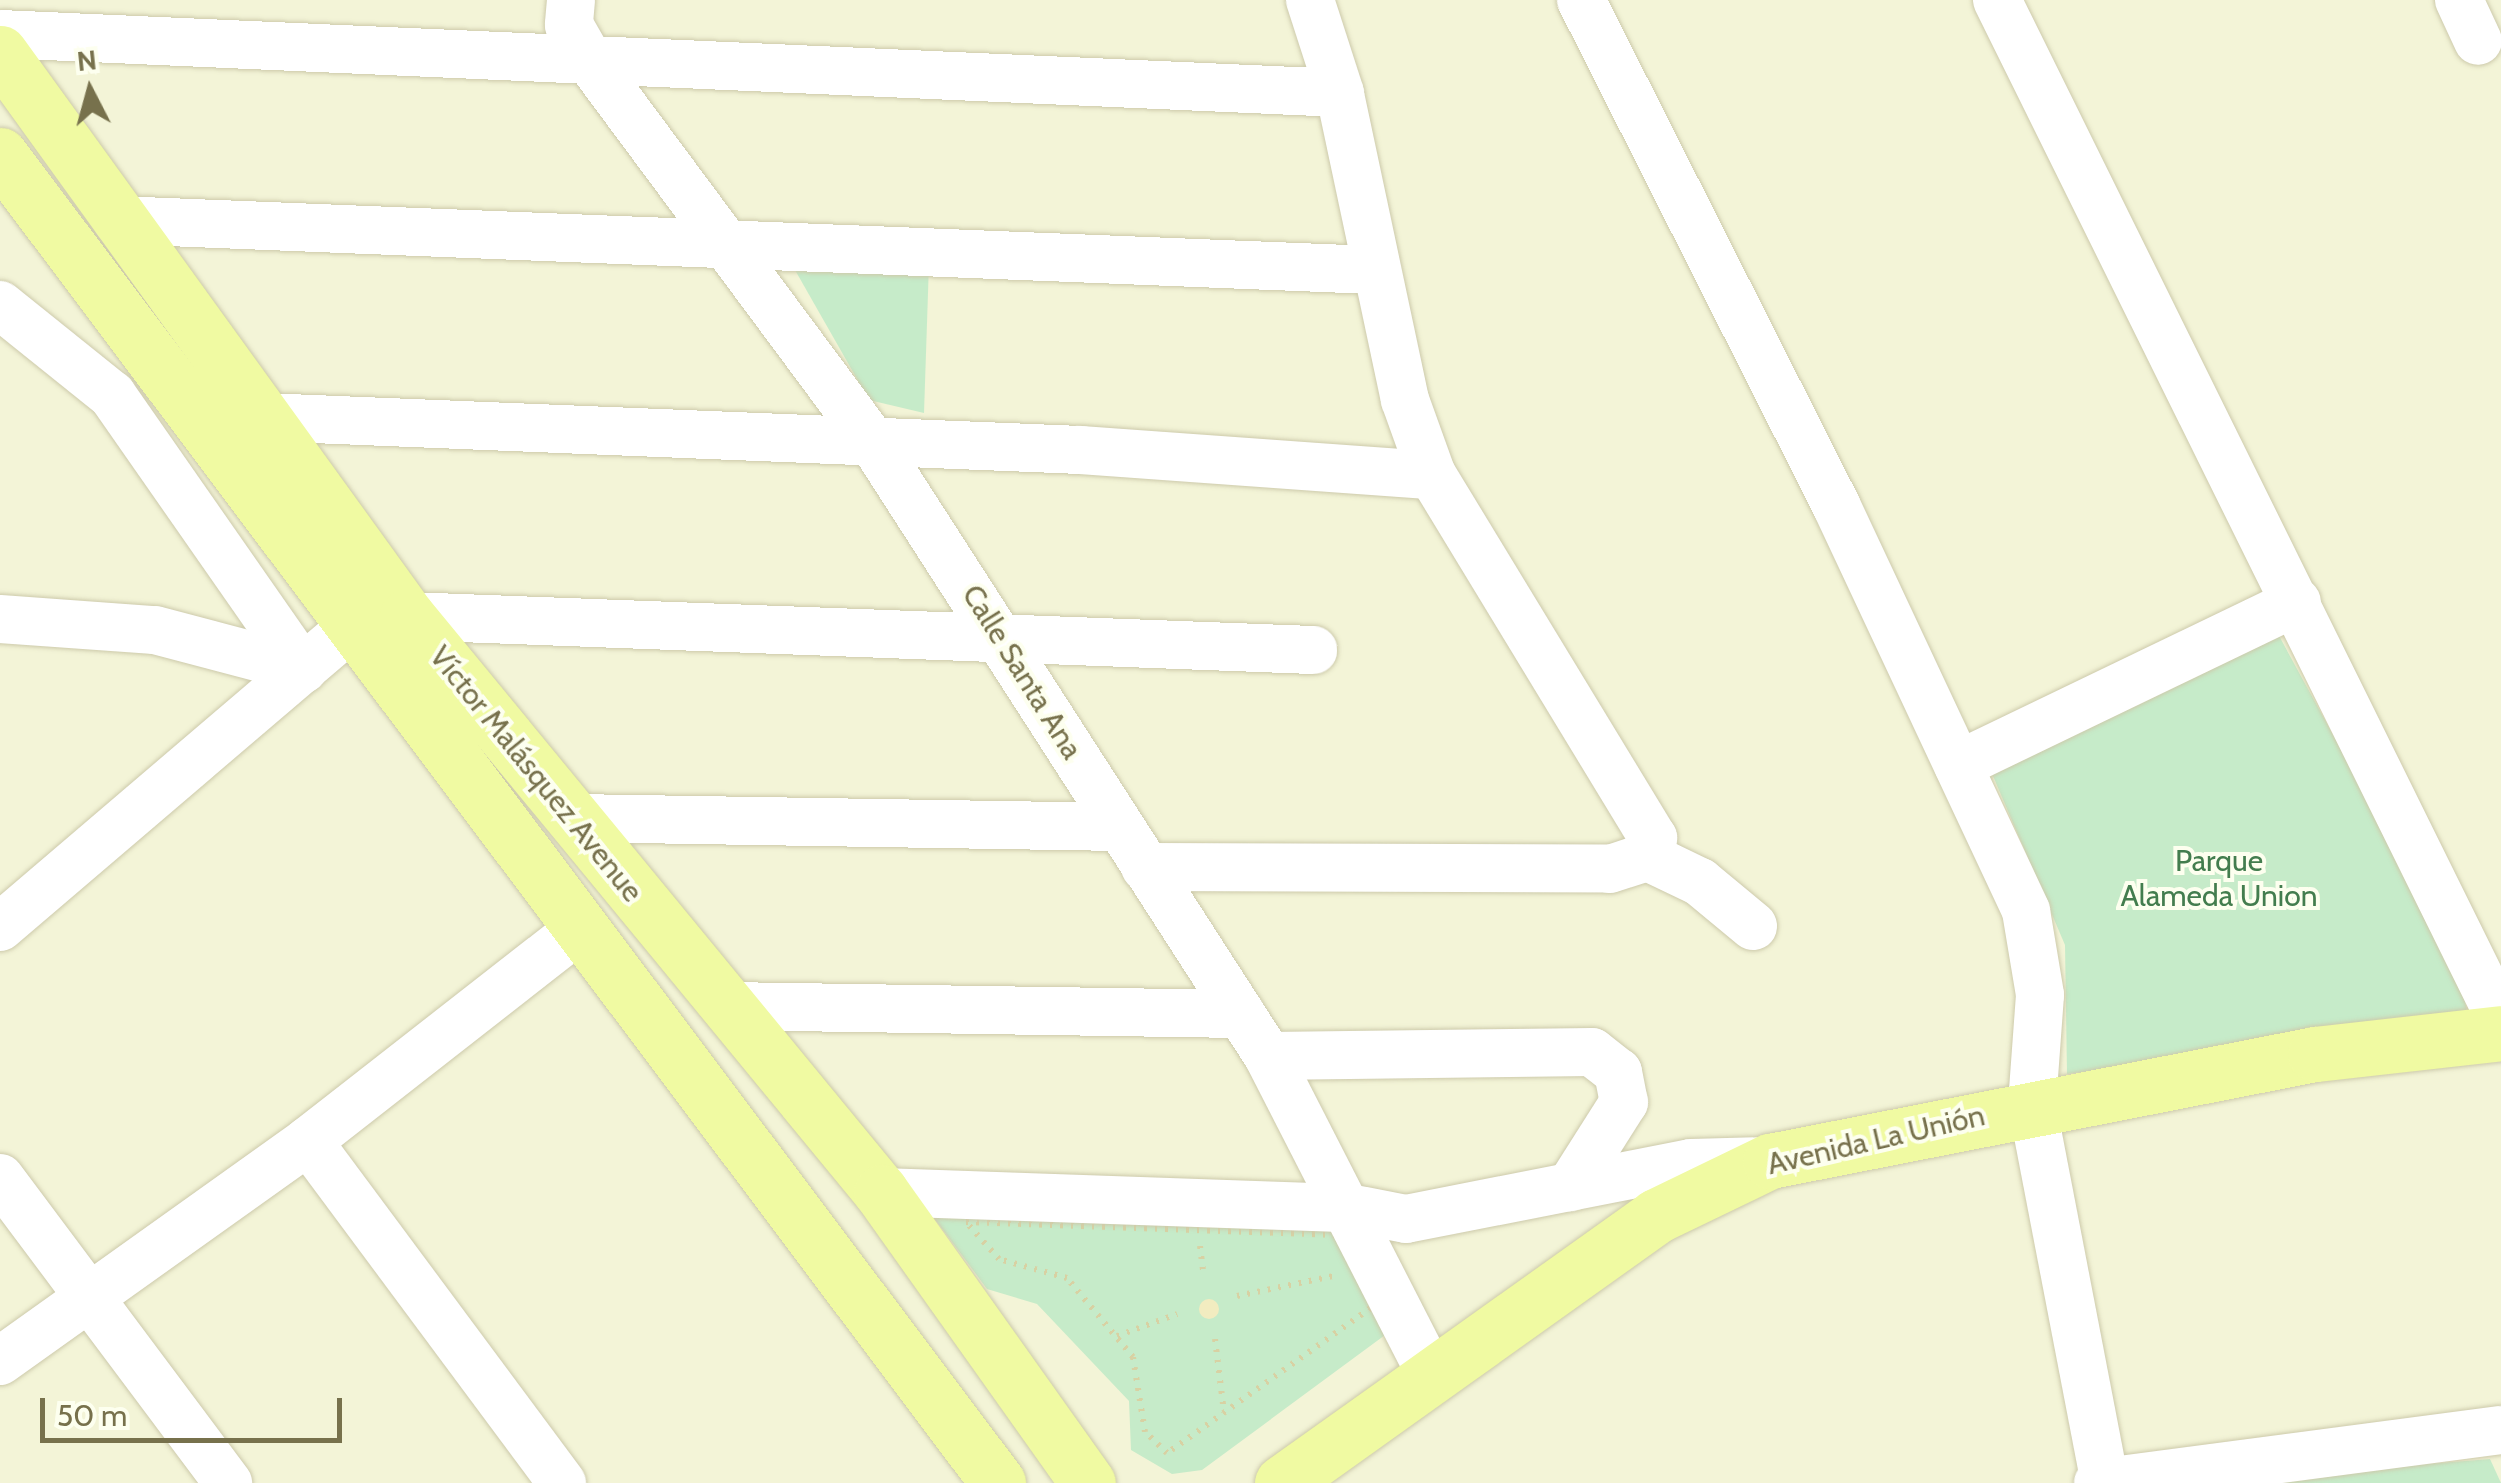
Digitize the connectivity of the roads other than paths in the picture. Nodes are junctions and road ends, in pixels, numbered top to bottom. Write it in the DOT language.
graph roads {
  1 [pos="571,0"];
  2 [pos="1310,0"];
  3 [pos="1581,0"];
  4 [pos="1997,0"];
  5 [pos="0,34"];
  6 [pos="0,53"];
  7 [pos="589,60"];
  8 [pos="1340,93"];
  9 [pos="0,155"];
  10 [pos="117,220"];
  11 [pos="731,241"];
  12 [pos="1376,270"];
  13 [pos="0,306"];
  14 [pos="263,418"];
  15 [pos="872,442"];
  16 [pos="1432,475"];
  17 [pos="2297,602"];
  18 [pos="0,619"];
  19 [pos="381,620"];
  20 [pos="1004,638"];
  21 [pos="1313,650"];
  22 [pos="303,669"];
  23 [pos="1958,766"];
  24 [pos="573,818"];
  25 [pos="1118,827"];
  26 [pos="1648,857"];
  27 [pos="1145,867"];
  28 [pos="583,926"];
  29 [pos="1753,926"];
  30 [pos="0,927"];
  31 [pos="726,1006"];
  32 [pos="1242,1014"];
  33 [pos="2501,1020"];
  34 [pos="2501,1033"];
  35 [pos="1268,1056"];
  36 [pos="2032,1104"];
  37 [pos="308,1141"];
  38 [pos="1770,1161"];
  39 [pos="0,1178"];
  40 [pos="1570,1186"];
  41 [pos="881,1192"];
  42 [pos="1349,1208"];
  43 [pos="88,1297"];
  44 [pos="0,1361"];
  45 [pos="1432,1376"];
  46 [pos="2501,1430"];
  47 [pos="2102,1482"];
  48 [pos="228,1483"];
  49 [pos="562,1483"];
  50 [pos="998,1483"];
  51 [pos="1088,1483"];
  52 [pos="1282,1483"];
  1 -- 7 [label="street, Calle Santa Ana"];
  2 -- 8 [label="street"];
  3 -- 23 [label="street"];
  4 -- 17 [label="street"];
  5 -- 7 [label="street"];
  6 -- 10 [label="main road, Víctor Malásquez Avenue"];
  7 -- 8 [label="street"];
  7 -- 11 [label="street, Calle Santa Ana"];
  8 -- 12 [label="street"];
  9 -- 19 [label="main road, Víctor Malásquez Avenue"];
  10 -- 11 [label="street"];
  10 -- 14 [label="main road, Víctor Malásquez Avenue"];
  11 -- 12 [label="street"];
  11 -- 15 [label="street, Calle Santa Ana"];
  12 -- 16 [label="street"];
  13 -- 22 [label="street"];
  14 -- 15 [label="street"];
  14 -- 19 [label="main road, Víctor Malásquez Avenue"];
  15 -- 16 [label="street"];
  15 -- 20 [label="street, Calle Santa Ana"];
  16 -- 26 [label="street"];
  17 -- 23 [label="street"];
  17 -- 33 [label="street"];
  18 -- 22 [label="street"];
  19 -- 20 [label="street"];
  19 -- 22 [label="street"];
  19 -- 24 [label="main road, Víctor Malásquez Avenue"];
  19 -- 28 [label="main road, Víctor Malásquez Avenue"];
  20 -- 21 [label="street"];
  20 -- 25 [label="street, Calle Santa Ana"];
  22 -- 30 [label="street"];
  23 -- 36 [label="street"];
  24 -- 25 [label="street"];
  24 -- 31 [label="main road, Víctor Malásquez Avenue"];
  25 -- 27 [label="street, Calle Santa Ana"];
  26 -- 27 [label="street"];
  26 -- 29 [label="street"];
  27 -- 32 [label="street, Calle Santa Ana"];
  28 -- 37 [label="street"];
  28 -- 50 [label="main road, Víctor Malásquez Avenue"];
  31 -- 32 [label="street"];
  31 -- 41 [label="main road, Víctor Malásquez Avenue"];
  32 -- 35 [label="street, Calle Santa Ana"];
  34 -- 36 [label="main road, Avenida La Unión"];
  35 -- 40 [label="street"];
  35 -- 42 [label="street, Calle Santa Ana"];
  36 -- 38 [label="main road, Avenida La Unión"];
  36 -- 47 [label="street"];
  37 -- 43 [label="street"];
  37 -- 49 [label="street"];
  38 -- 40 [label="street"];
  38 -- 45 [label="main road, Avenida La Unión"];
  39 -- 43 [label="street"];
  40 -- 42 [label="street"];
  41 -- 42 [label="street"];
  41 -- 51 [label="main road, Víctor Malásquez Avenue"];
  42 -- 45 [label="street, Calle Santa Ana"];
  43 -- 44 [label="street"];
  43 -- 48 [label="street"];
  45 -- 52 [label="main road, Avenida La Unión"];
  46 -- 47 [label="street"];
}
